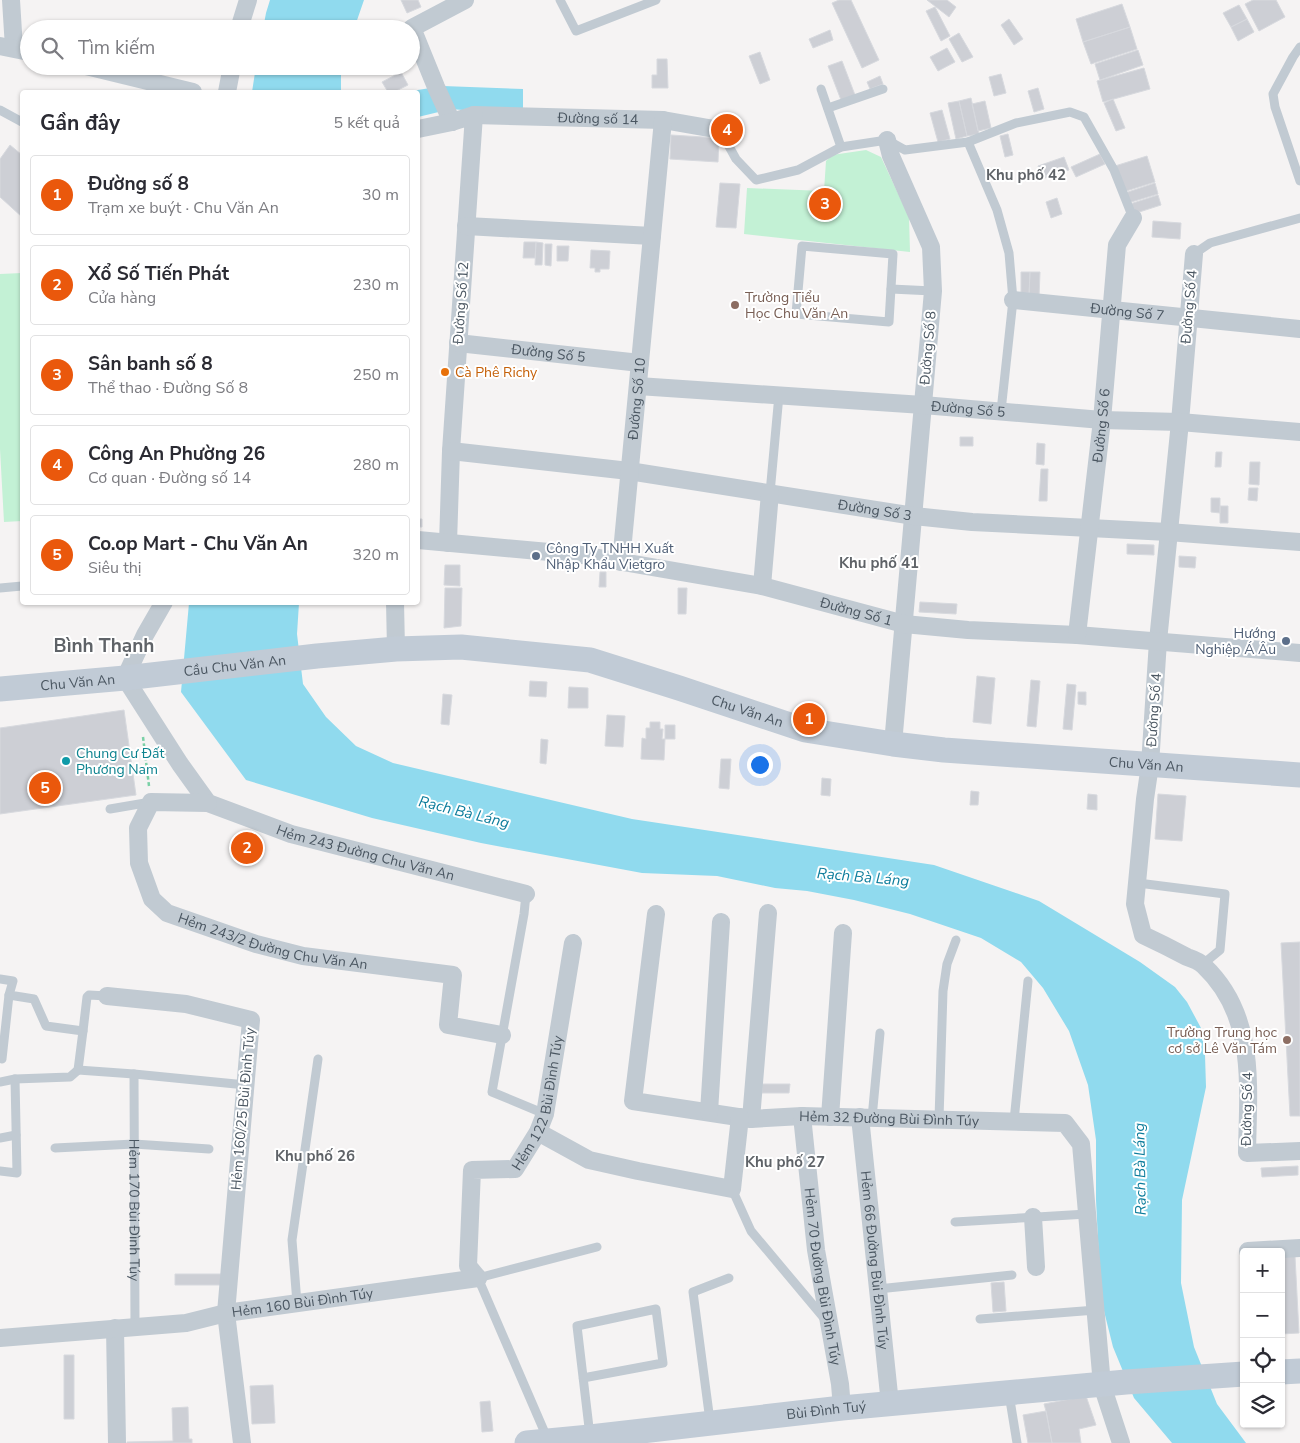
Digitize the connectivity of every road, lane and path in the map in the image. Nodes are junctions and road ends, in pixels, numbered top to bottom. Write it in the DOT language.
graph roads {
  1 [pos="11,0"];
  2 [pos="248,0"];
  3 [pos="465,0"];
  4 [pos="560,0"];
  5 [pos="656,0"];
  6 [pos="241,20"];
  7 [pos="420,24"];
  8 [pos="1300,47"];
  9 [pos="420,48"];
  10 [pos="14,49"];
  11 [pos="123,75"];
  12 [pos="230,75"];
  13 [pos="821,89"];
  14 [pos="883,89"];
  15 [pos="185,90"];
  16 [pos="227,90"];
  17 [pos="828,108"];
  18 [pos="0,110"];
  19 [pos="448,115"];
  20 [pos="474,116"];
  21 [pos="20,119"];
  22 [pos="663,120"];
  23 [pos="420,128"];
  24 [pos="720,130"];
  25 [pos="888,140"];
  26 [pos="968,142"];
  27 [pos="841,147"];
  28 [pos="1300,181"];
  29 [pos="1133,218"];
  30 [pos="1300,218"];
  31 [pos="466,226"];
  32 [pos="652,236"];
  33 [pos="1194,254"];
  34 [pos="891,289"];
  35 [pos="933,291"];
  36 [pos="1014,300"];
  37 [pos="1112,310"];
  38 [pos="1188,317"];
  39 [pos="1300,329"];
  40 [pos="458,343"];
  41 [pos="640,363"];
  42 [pos="638,386"];
  43 [pos="779,395"];
  44 [pos="923,405"];
  45 [pos="1001,411"];
  46 [pos="1102,420"];
  47 [pos="1180,422"];
  48 [pos="1300,432"];
  49 [pos="451,451"];
  50 [pos="629,471"];
  51 [pos="770,493"];
  52 [pos="914,516"];
  53 [pos="1090,528"];
  54 [pos="1168,532"];
  55 [pos="420,540"];
  56 [pos="1300,542"];
  57 [pos="448,543"];
  58 [pos="620,562"];
  59 [pos="20,586"];
  60 [pos="762,586"];
  61 [pos="0,588"];
  62 [pos="162,605"];
  63 [pos="395,605"];
  64 [pos="904,624"];
  65 [pos="1076,635"];
  66 [pos="1158,641"];
  67 [pos="396,649"];
  68 [pos="1300,653"];
  69 [pos="317,656"];
  70 [pos="154,675"];
  71 [pos="125,678"];
  72 [pos="0,689"];
  73 [pos="142,732"];
  74 [pos="893,744"];
  75 [pos="1150,765"];
  76 [pos="1300,775"];
  77 [pos="151,802"];
  78 [pos="208,803"];
  79 [pos="110,809"];
  80 [pos="1138,883"];
  81 [pos="526,894"];
  82 [pos="768,913"];
  83 [pos="656,914"];
  84 [pos="721,922"];
  85 [pos="843,933"];
  86 [pos="956,940"];
  87 [pos="573,943"];
  88 [pos="1203,964"];
  89 [pos="0,979"];
  90 [pos="1028,981"];
  91 [pos="9,995"];
  92 [pos="107,996"];
  93 [pos="83,1031"];
  94 [pos="880,1033"];
  95 [pos="502,1034"];
  96 [pos="2,1059"];
  97 [pos="318,1059"];
  98 [pos="78,1070"];
  99 [pos="134,1074"];
  100 [pos="15,1079"];
  101 [pos="0,1082"];
  102 [pos="246,1085"];
  103 [pos="709,1112"];
  104 [pos="545,1114"];
  105 [pos="802,1116"];
  106 [pos="830,1117"];
  107 [pos="746,1118"];
  108 [pos="866,1118"];
  109 [pos="939,1119"];
  110 [pos="1014,1121"];
  111 [pos="538,1132"];
  112 [pos="16,1135"];
  113 [pos="0,1138"];
  114 [pos="134,1144"];
  115 [pos="55,1148"];
  116 [pos="209,1149"];
  117 [pos="1300,1151"];
  118 [pos="0,1171"];
  119 [pos="732,1189"];
  120 [pos="1087,1214"];
  121 [pos="1033,1217"];
  122 [pos="955,1222"];
  123 [pos="597,1248"];
  124 [pos="1300,1248"];
  125 [pos="1285,1249"];
  126 [pos="1036,1267"];
  127 [pos="1012,1275"];
  128 [pos="478,1278"];
  129 [pos="730,1278"];
  130 [pos="878,1289"];
  131 [pos="297,1303"];
  132 [pos="1096,1310"];
  133 [pos="226,1313"];
  134 [pos="980,1319"];
  135 [pos="829,1323"];
  136 [pos="135,1327"];
  137 [pos="115,1328"];
  138 [pos="0,1338"];
  139 [pos="1300,1371"];
  140 [pos="1285,1372"];
  141 [pos="1239,1375"];
  142 [pos="583,1378"];
  143 [pos="1114,1384"];
  144 [pos="1009,1393"];
  145 [pos="890,1404"];
  146 [pos="842,1408"];
  147 [pos="710,1424"];
  148 [pos="590,1440"];
  149 [pos="538,1442"];
  150 [pos="117,1443"];
  151 [pos="242,1443"];
  152 [pos="1017,1443"];
  153 [pos="1121,1443"];
  1 -- 10 [label="street"];
  2 -- 6 [label="street"];
  3 -- 7 [label="street"];
  4 -- 5 [label="lane"];
  8 -- 28 [label="lane"];
  9 -- 19 [label="street"];
  11 -- 15 [label="street"];
  12 -- 16 [label="street"];
  13 -- 17 [label="lane"];
  14 -- 17 [label="lane"];
  17 -- 27 [label="lane"];
  18 -- 21 [label="lane"];
  19 -- 20 [label="street"];
  19 -- 23 [label="street"];
  20 -- 22 [label="street, Đường số 14"];
  20 -- 31 [label="street, Đường Số 12"];
  22 -- 24 [label="street, Đường số 14"];
  22 -- 32 [label="street, Đường Số 10"];
  24 -- 27 [label="lane"];
  25 -- 26 [label="lane"];
  25 -- 27 [label="lane"];
  25 -- 35 [label="street, Đường Số 8"];
  26 -- 29 [label="lane"];
  26 -- 36 [label="lane"];
  29 -- 37 [label="street, Đường Số 6"];
  30 -- 33 [label="lane"];
  31 -- 32 [label="street"];
  31 -- 40 [label="street, Đường Số 12"];
  32 -- 41 [label="street, Đường Số 10"];
  33 -- 38 [label="street, Đường Số 4"];
  34 -- 34 [label="lane"];
  34 -- 35 [label="lane"];
  35 -- 44 [label="street, Đường Số 8"];
  36 -- 37 [label="street, Đường Số 7"];
  36 -- 45 [label="lane"];
  37 -- 38 [label="street, Đường Số 7"];
  37 -- 46 [label="street, Đường Số 6"];
  38 -- 39 [label="street, Đường Số 7"];
  38 -- 47 [label="street, Đường Số 4"];
  40 -- 41 [label="street, Đường Số 5"];
  40 -- 49 [label="street, Đường Số 12"];
  41 -- 42 [label="street, Đường Số 10"];
  42 -- 43 [label="street, Đường Số 5"];
  42 -- 50 [label="street, Đường Số 10"];
  43 -- 44 [label="street, Đường Số 5"];
  43 -- 51 [label="lane"];
  44 -- 45 [label="street, Đường Số 5"];
  44 -- 52 [label="street, Đường Số 8"];
  45 -- 46 [label="street, Đường Số 5"];
  46 -- 47 [label="street, Đường Số 5"];
  46 -- 53 [label="street, Đường Số 6"];
  47 -- 48 [label="street, Đường Số 5"];
  47 -- 54 [label="street, Đường Số 4"];
  49 -- 50 [label="street, Đường Số 3"];
  49 -- 57 [label="street, Đường Số 12"];
  50 -- 51 [label="street, Đường Số 3"];
  50 -- 58 [label="street, Đường Số 10"];
  51 -- 52 [label="street, Đường Số 3"];
  51 -- 60 [label="street"];
  52 -- 53 [label="street, Đường Số 3"];
  52 -- 64 [label="street, Đường Số 8"];
  53 -- 54 [label="street, Đường Số 3"];
  53 -- 65 [label="street, Đường Số 6"];
  54 -- 56 [label="street, Đường Số 3"];
  54 -- 66 [label="street, Đường Số 4"];
  55 -- 57 [label="street, Đường Số 1"];
  57 -- 58 [label="street, Đường Số 1"];
  58 -- 60 [label="street, Đường Số 1"];
  59 -- 61 [label="lane"];
  60 -- 64 [label="street, Đường Số 1"];
  62 -- 71 [label="street"];
  63 -- 67 [label="street"];
  64 -- 65 [label="street, Đường Số 1"];
  64 -- 74 [label="street, Đường Số 8"];
  65 -- 66 [label="street, Đường Số 1"];
  66 -- 68 [label="street, Đường Số 1"];
  66 -- 75 [label="street, Đường Số 4"];
  67 -- 69 [label="street, Chu Văn An"];
  67 -- 74 [label="street, Chu Văn An"];
  69 -- 70 [label="street, Cầu Chu Văn An"];
  70 -- 71 [label="street, Chu Văn An"];
  71 -- 72 [label="street, Chu Văn An"];
  71 -- 78 [label="street"];
  73 -- 77 [label="path"];
  74 -- 75 [label="street, Chu Văn An"];
  75 -- 76 [label="street, Chu Văn An"];
  75 -- 80 [label="street, Đường Số 4"];
  77 -- 78 [label="street"];
  77 -- 79 [label="lane"];
  77 -- 95 [label="street, Hẻm 243/2 Đường Chu Văn An"];
  78 -- 81 [label="street, Hẻm 243 Đường Chu Văn An"];
  80 -- 88 [label="street, Đường Số 4"];
  80 -- 88 [label="lane"];
  81 -- 95 [label="lane"];
  82 -- 107 [label="street"];
  83 -- 103 [label="street, Hẻm 32 Đường Bùi Đình Túy"];
  84 -- 103 [label="street"];
  85 -- 106 [label="street"];
  86 -- 109 [label="lane"];
  87 -- 104 [label="street, Hẻm 122 Bùi Đình Túy"];
  88 -- 117 [label="street, Đường Số 4"];
  89 -- 91 [label="lane"];
  90 -- 110 [label="lane"];
  91 -- 93 [label="lane"];
  91 -- 96 [label="lane"];
  92 -- 93 [label="lane"];
  92 -- 102 [label="street, Hẻm 160/25 Bùi Đình Túy"];
  93 -- 98 [label="lane"];
  94 -- 108 [label="lane"];
  95 -- 104 [label="lane"];
  97 -- 131 [label="lane"];
  98 -- 99 [label="lane"];
  98 -- 100 [label="lane"];
  99 -- 102 [label="lane"];
  99 -- 114 [label="lane, Hẻm 170 Bùi Đình Túy"];
  100 -- 101 [label="lane"];
  100 -- 112 [label="lane"];
  102 -- 133 [label="street, Hẻm 160/25 Bùi Đình Túy"];
  103 -- 107 [label="street, Hẻm 32 Đường Bùi Đình Túy"];
  104 -- 111 [label="street, Hẻm 122 Bùi Đình Túy"];
  105 -- 106 [label="street, Hẻm 32 Đường Bùi Đình Túy"];
  105 -- 107 [label="street, Hẻm 32 Đường Bùi Đình Túy"];
  105 -- 135 [label="street, Hẻm 70 Đường Bùi Đình Túy"];
  106 -- 108 [label="street, Hẻm 32 Đường Bùi Đình Túy"];
  107 -- 119 [label="street"];
  108 -- 109 [label="street, Hẻm 32 Đường Bùi Đình Túy"];
  108 -- 130 [label="street, Hẻm 66 Đường Bùi Đình Túy"];
  109 -- 110 [label="street, Hẻm 32 Đường Bùi Đình Túy"];
  110 -- 120 [label="street, Hẻm 32 Đường Bùi Đình Túy"];
  111 -- 119 [label="street"];
  111 -- 128 [label="street, Hẻm 122 Bùi Đình Túy"];
  112 -- 113 [label="lane"];
  112 -- 118 [label="lane"];
  114 -- 115 [label="lane"];
  114 -- 116 [label="lane"];
  114 -- 136 [label="lane, Hẻm 170 Bùi Đình Túy"];
  119 -- 135 [label="lane"];
  120 -- 121 [label="lane"];
  120 -- 132 [label="street, Hẻm 32 Đường Bùi Đình Túy"];
  121 -- 122 [label="lane"];
  121 -- 126 [label="street"];
  123 -- 128 [label="lane"];
  124 -- 125 [label="street"];
  127 -- 130 [label="lane"];
  128 -- 131 [label="street, Hẻm 160 Bùi Đình Túy"];
  128 -- 149 [label="lane, Hẻm 122 Bùi Đình Túy"];
  129 -- 147 [label="lane"];
  130 -- 145 [label="street, Hẻm 66 Đường Bùi Đình Túy"];
  131 -- 133 [label="street, Hẻm 160 Bùi Đình Túy"];
  132 -- 134 [label="lane"];
  132 -- 143 [label="street, Hẻm 32 Đường Bùi Đình Túy"];
  133 -- 136 [label="street"];
  133 -- 151 [label="street, Hẻm 160 Bùi Đình Túy"];
  135 -- 146 [label="street, Hẻm 70 Đường Bùi Đình Túy"];
  136 -- 137 [label="street"];
  137 -- 138 [label="street"];
  137 -- 150 [label="street"];
  139 -- 140 [label="street"];
  141 -- 143 [label="street, Bùi Đình Tuý"];
  142 -- 142 [label="lane"];
  142 -- 148 [label="lane"];
  143 -- 144 [label="street, Bùi Đình Tuý"];
  143 -- 153 [label="street, Hẻm 32 Đường Bùi Đình Túy"];
  144 -- 145 [label="street, Bùi Đình Tuý"];
  144 -- 152 [label="lane"];
  145 -- 146 [label="street, Bùi Đình Tuý"];
  146 -- 147 [label="street, Bùi Đình Tuý"];
  147 -- 148 [label="street, Bùi Đình Tuý"];
  148 -- 149 [label="street, Bùi Đình Tuý"];
}
